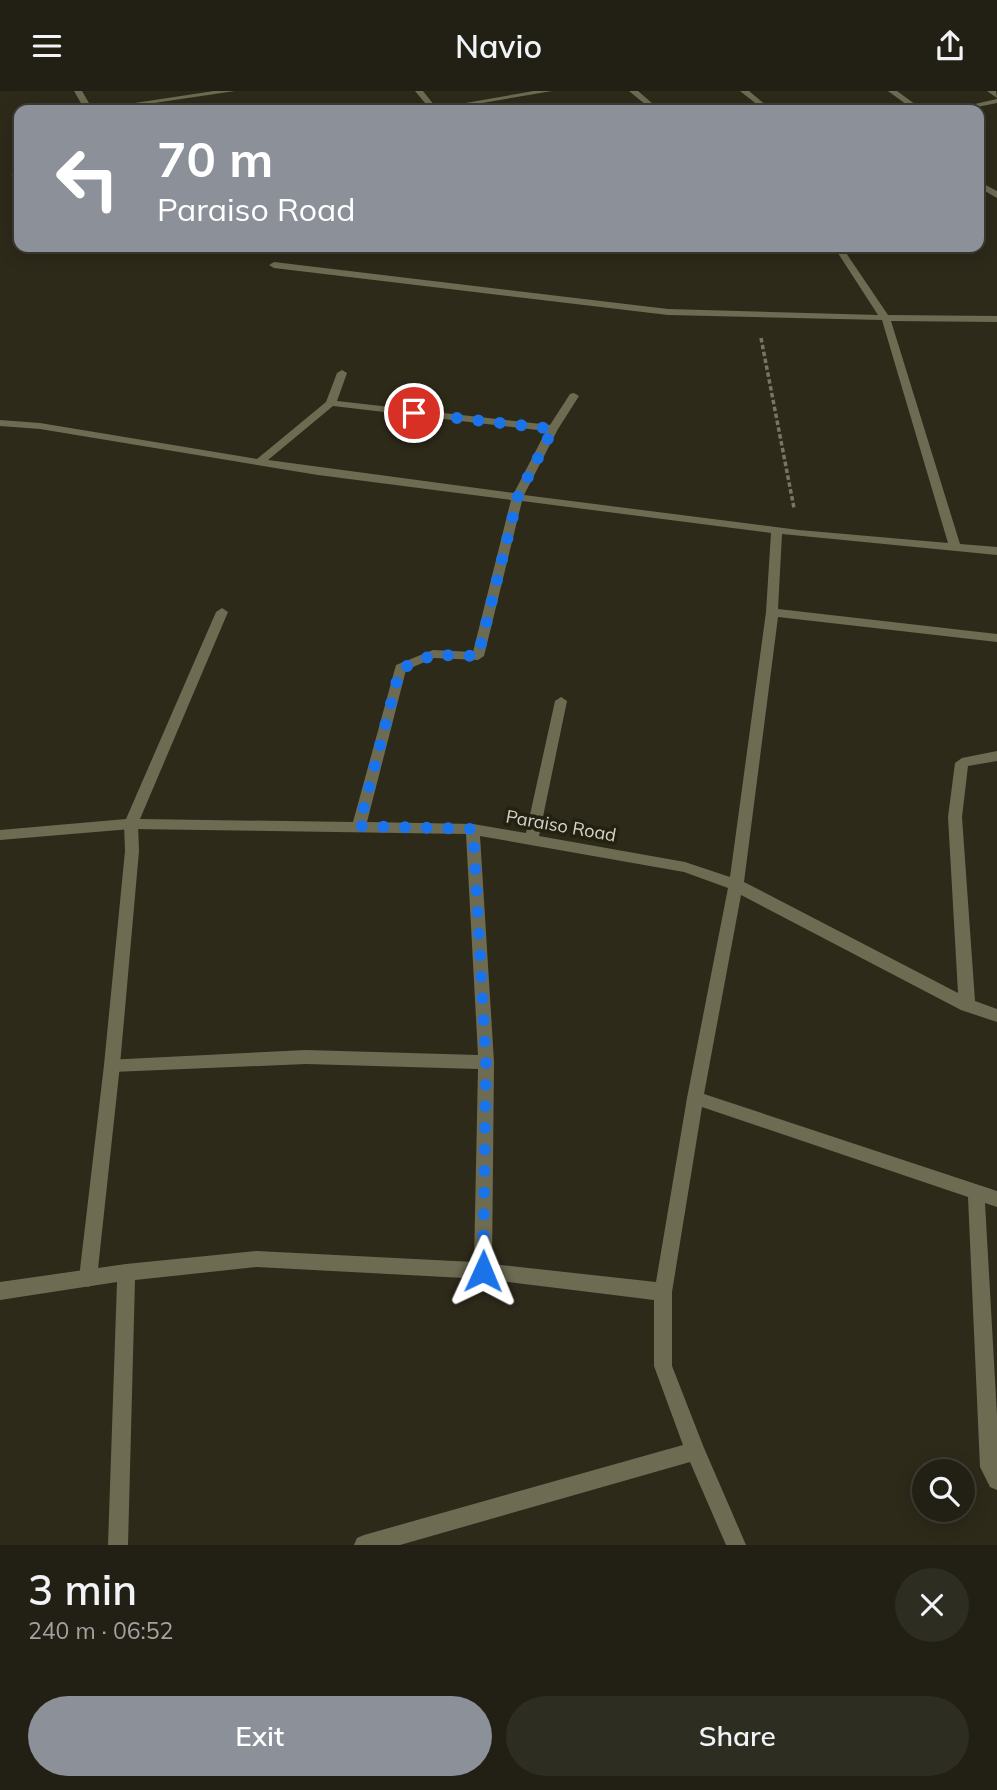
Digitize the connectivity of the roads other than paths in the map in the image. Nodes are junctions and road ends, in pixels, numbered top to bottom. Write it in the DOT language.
graph roads {
  1 [pos="231,91"];
  2 [pos="419,91"];
  3 [pos="548,91"];
  4 [pos="633,91"];
  5 [pos="744,91"];
  6 [pos="892,91"];
  7 [pos="991,91"];
  8 [pos="997,99"];
  9 [pos="128,105"];
  10 [pos="431,105"];
  11 [pos="454,105"];
  12 [pos="650,105"];
  13 [pos="762,105"];
  14 [pos="912,105"];
  15 [pos="972,105"];
  16 [pos="841,252"];
  17 [pos="274,265"];
  18 [pos="886,319"];
  19 [pos="997,320"];
  20 [pos="342,373"];
  21 [pos="574,397"];
  22 [pos="331,403"];
  23 [pos="0,423"];
  24 [pos="553,429"];
  25 [pos="261,461"];
  26 [pos="518,496"];
  27 [pos="777,530"];
  28 [pos="955,546"];
  29 [pos="997,551"];
  30 [pos="222,612"];
  31 [pos="772,612"];
  32 [pos="997,638"];
  33 [pos="561,701"];
  34 [pos="997,756"];
  35 [pos="131,824"];
  36 [pos="359,826"];
  37 [pos="473,829"];
  38 [pos="0,835"];
  39 [pos="531,841"];
  40 [pos="736,885"];
  41 [pos="967,1005"];
  42 [pos="997,1016"];
  43 [pos="486,1062"];
  44 [pos="113,1065"];
  45 [pos="695,1098"];
  46 [pos="976,1192"];
  47 [pos="997,1199"];
  48 [pos="483,1271"];
  49 [pos="126,1272"];
  50 [pos="88,1278"];
  51 [pos="0,1291"];
  52 [pos="663,1292"];
  53 [pos="695,1451"];
  54 [pos="997,1481"];
  55 [pos="118,1545"];
  56 [pos="365,1545"];
  57 [pos="736,1545"];
  1 -- 9 [label="street"];
  2 -- 10 [label="street"];
  3 -- 11 [label="street"];
  4 -- 12 [label="street"];
  5 -- 13 [label="street"];
  6 -- 14 [label="street"];
  7 -- 8 [label="street"];
  8 -- 15 [label="street"];
  16 -- 18 [label="street"];
  17 -- 18 [label="street"];
  18 -- 19 [label="street"];
  18 -- 28 [label="street"];
  20 -- 22 [label="street"];
  21 -- 24 [label="street"];
  22 -- 24 [label="street"];
  22 -- 25 [label="street"];
  23 -- 25 [label="street"];
  24 -- 26 [label="street"];
  25 -- 26 [label="street"];
  26 -- 27 [label="street"];
  26 -- 36 [label="street"];
  27 -- 28 [label="street"];
  27 -- 31 [label="street"];
  28 -- 29 [label="street"];
  30 -- 35 [label="street"];
  31 -- 32 [label="street"];
  31 -- 40 [label="street"];
  33 -- 39 [label="street"];
  34 -- 41 [label="street"];
  35 -- 36 [label="street, Paraiso Road"];
  35 -- 38 [label="street, Paraiso Road"];
  35 -- 44 [label="street"];
  36 -- 37 [label="street, Paraiso Road"];
  37 -- 39 [label="street, Paraiso Road"];
  37 -- 43 [label="street"];
  39 -- 40 [label="street, Paraiso Road"];
  40 -- 41 [label="street, Paraiso Road"];
  40 -- 45 [label="street"];
  41 -- 42 [label="street, Paraiso Road"];
  43 -- 44 [label="street"];
  43 -- 48 [label="street"];
  44 -- 50 [label="street"];
  45 -- 46 [label="street"];
  45 -- 52 [label="street"];
  46 -- 47 [label="street"];
  46 -- 54 [label="street"];
  48 -- 49 [label="street"];
  48 -- 52 [label="street"];
  49 -- 50 [label="street"];
  49 -- 55 [label="street"];
  50 -- 51 [label="street"];
  52 -- 53 [label="street"];
  53 -- 56 [label="street"];
  53 -- 57 [label="street"];
}
